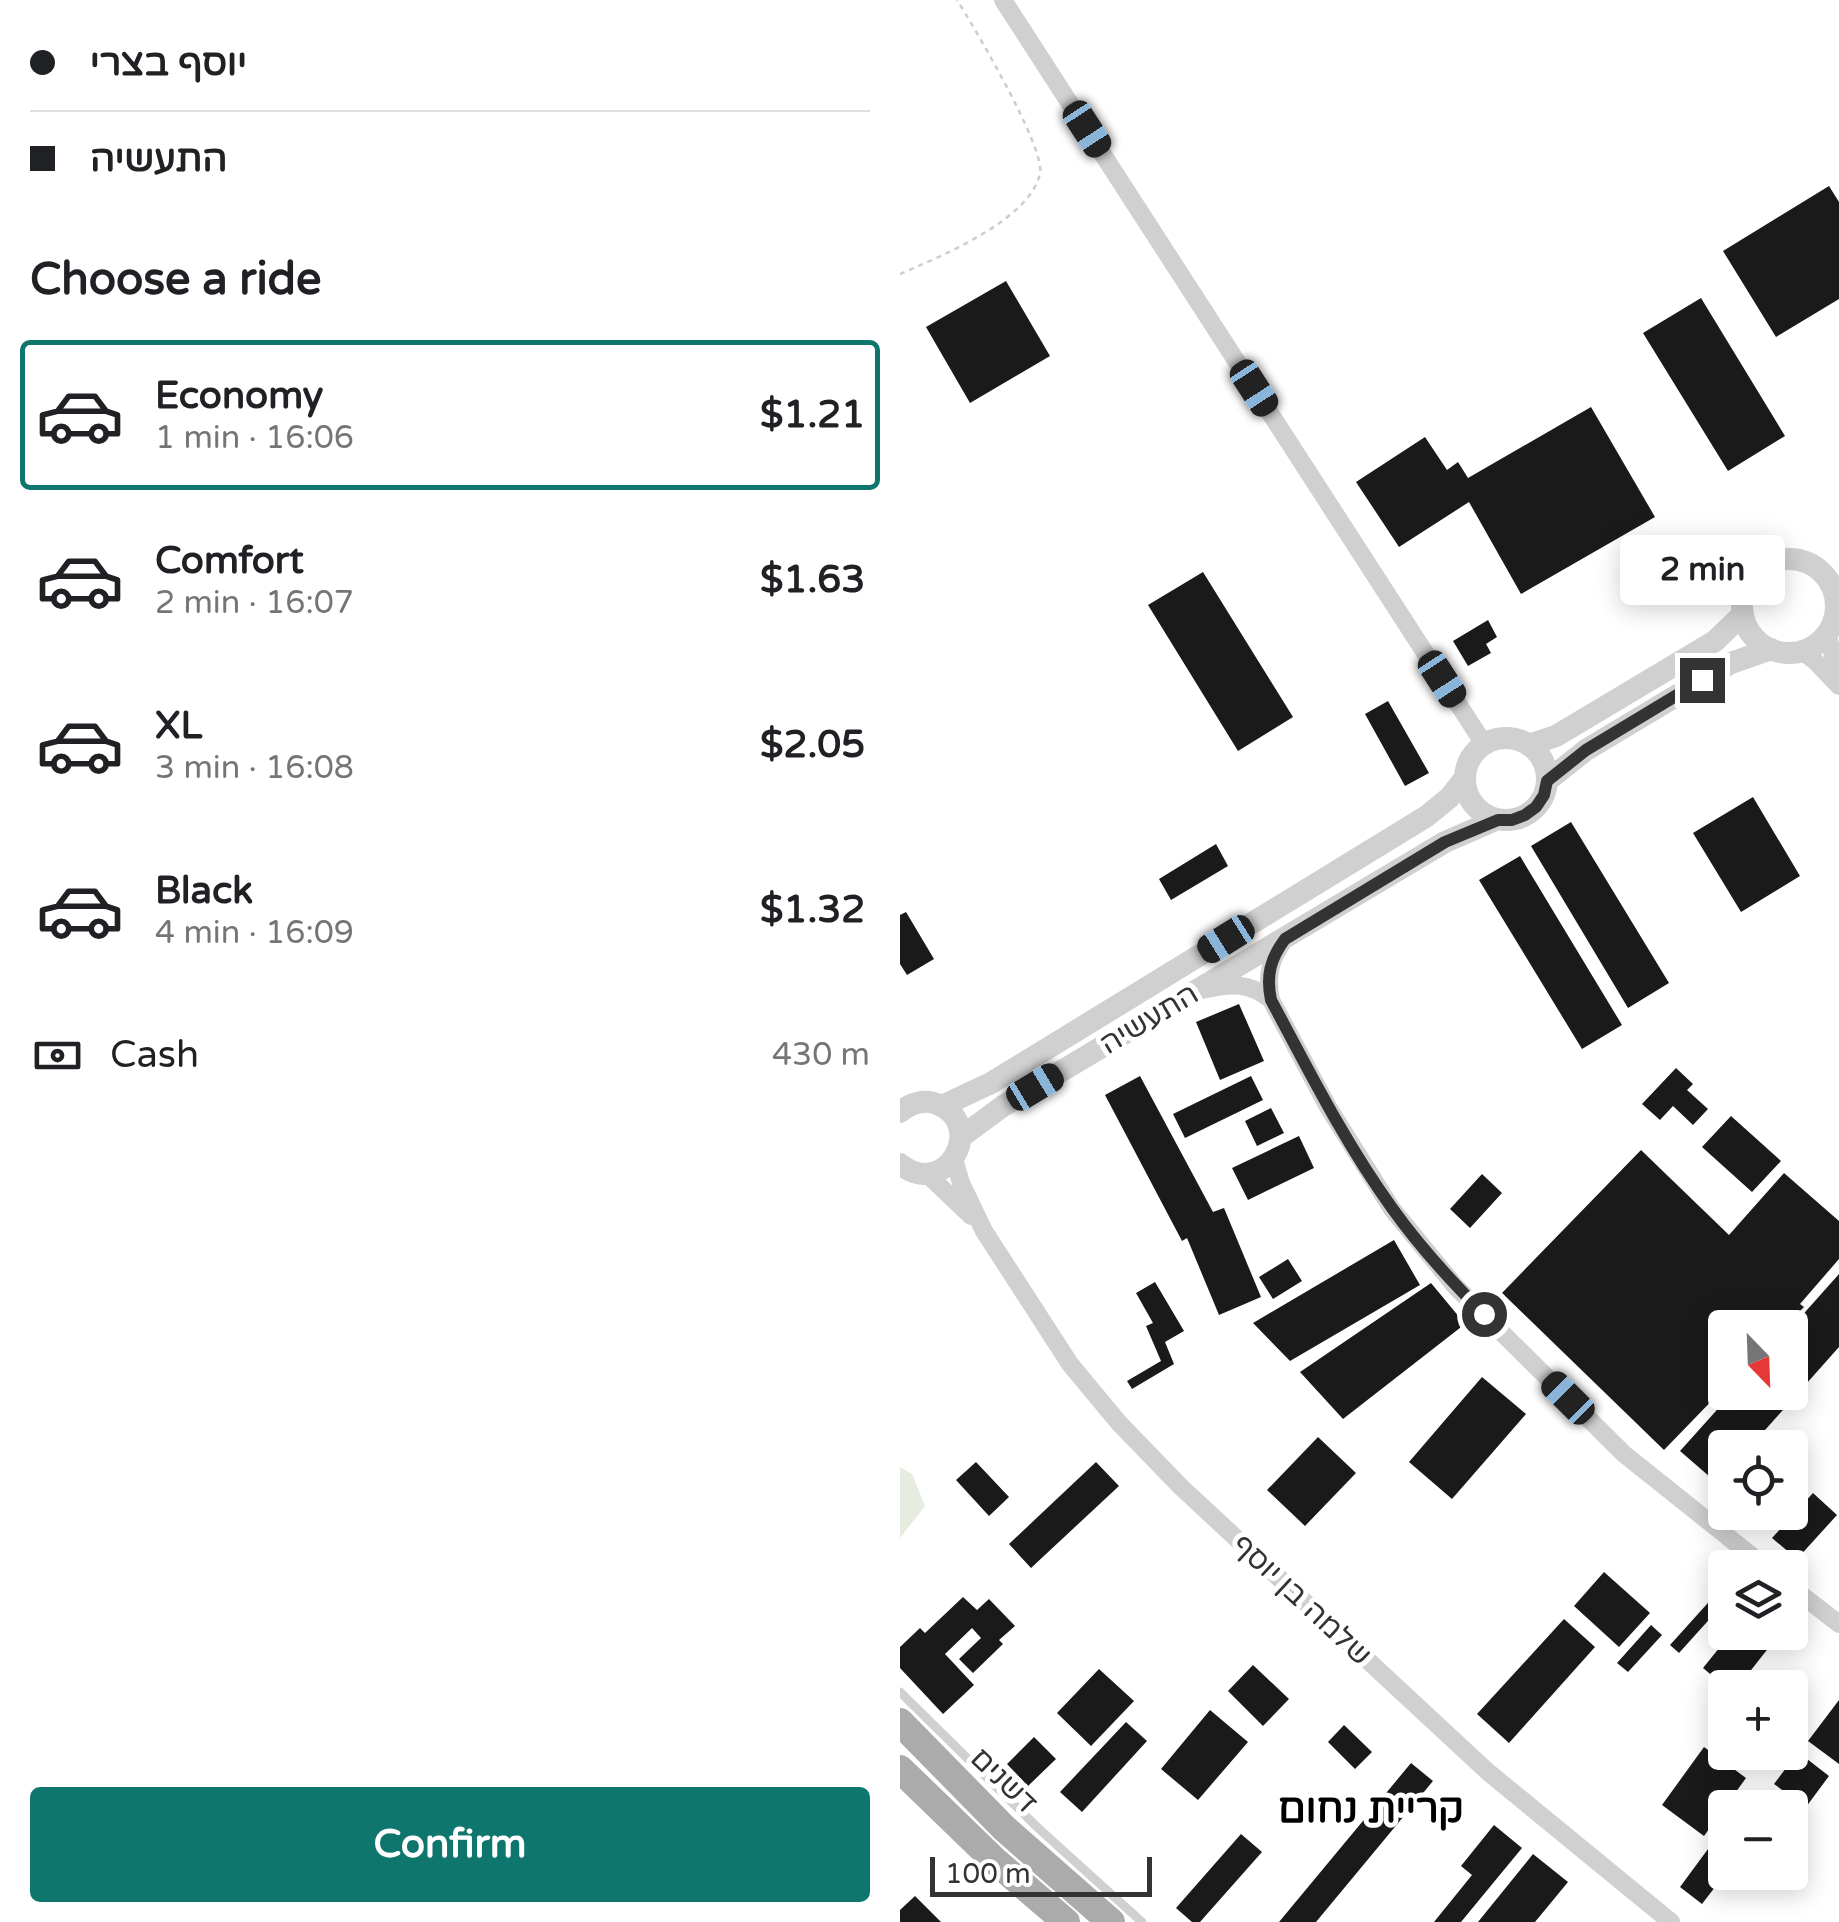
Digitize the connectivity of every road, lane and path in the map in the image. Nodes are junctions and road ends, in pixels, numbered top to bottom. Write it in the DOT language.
graph roads {
  1 [pos="957,0"];
  2 [pos="1003,0"];
  3 [pos="900,274"];
  4 [pos="1815,566"];
  5 [pos="1839,566"];
  6 [pos="1838,604"];
  7 [pos="1743,614"];
  8 [pos="1827,634"];
  9 [pos="1772,650"];
  10 [pos="1802,651"];
  11 [pos="1839,676"];
  12 [pos="1839,686"];
  13 [pos="1484,744"];
  14 [pos="1529,745"];
  15 [pos="1464,780"];
  16 [pos="1547,781"];
  17 [pos="1498,820"];
  18 [pos="1285,939"];
  19 [pos="1193,993"];
  20 [pos="1271,1000"];
  21 [pos="942,1106"];
  22 [pos="900,1112"];
  23 [pos="958,1148"];
  24 [pos="908,1170"];
  25 [pos="984,1231"];
  26 [pos="1744,1550"];
  27 [pos="1808,1600"];
  28 [pos="1839,1624"];
  29 [pos="900,1692"];
  30 [pos="900,1722"];
  31 [pos="900,1770"];
  32 [pos="1066,1922"];
  33 [pos="1112,1922"];
  34 [pos="1142,1922"];
  35 [pos="1671,1922"];
  1 -- 3 [label="path"];
  2 -- 13 [label="street"];
  4 -- 5 [label="street"];
  4 -- 6 [label="street"];
  4 -- 7 [label="street"];
  6 -- 8 [label="street"];
  7 -- 9 [label="street"];
  7 -- 14 [label="street"];
  8 -- 10 [label="street"];
  8 -- 11 [label="street"];
  9 -- 10 [label="street"];
  9 -- 16 [label="street"];
  10 -- 12 [label="street"];
  13 -- 14 [label="street"];
  13 -- 15 [label="street"];
  14 -- 16 [label="street"];
  15 -- 17 [label="street"];
  15 -- 21 [label="street, התעשיה"];
  16 -- 17 [label="street"];
  17 -- 18 [label="street, התעשיה"];
  18 -- 19 [label="street, התעשיה"];
  18 -- 20 [label="street"];
  19 -- 20 [label="street"];
  19 -- 23 [label="street, התעשיה"];
  20 -- 26 [label="street"];
  21 -- 22 [label="street, התעשיה"];
  21 -- 23 [label="street"];
  23 -- 24 [label="street, התעשיה"];
  23 -- 25 [label="street, שלמה בן יוסף"];
  24 -- 25 [label="street, שלמה בן יוסף"];
  25 -- 35 [label="street, שלמה בן יוסף"];
  27 -- 28 [label="street"];
  29 -- 34 [label="lane"];
  30 -- 33 [label="main road, דשנים"];
  31 -- 32 [label="main road"];
}
